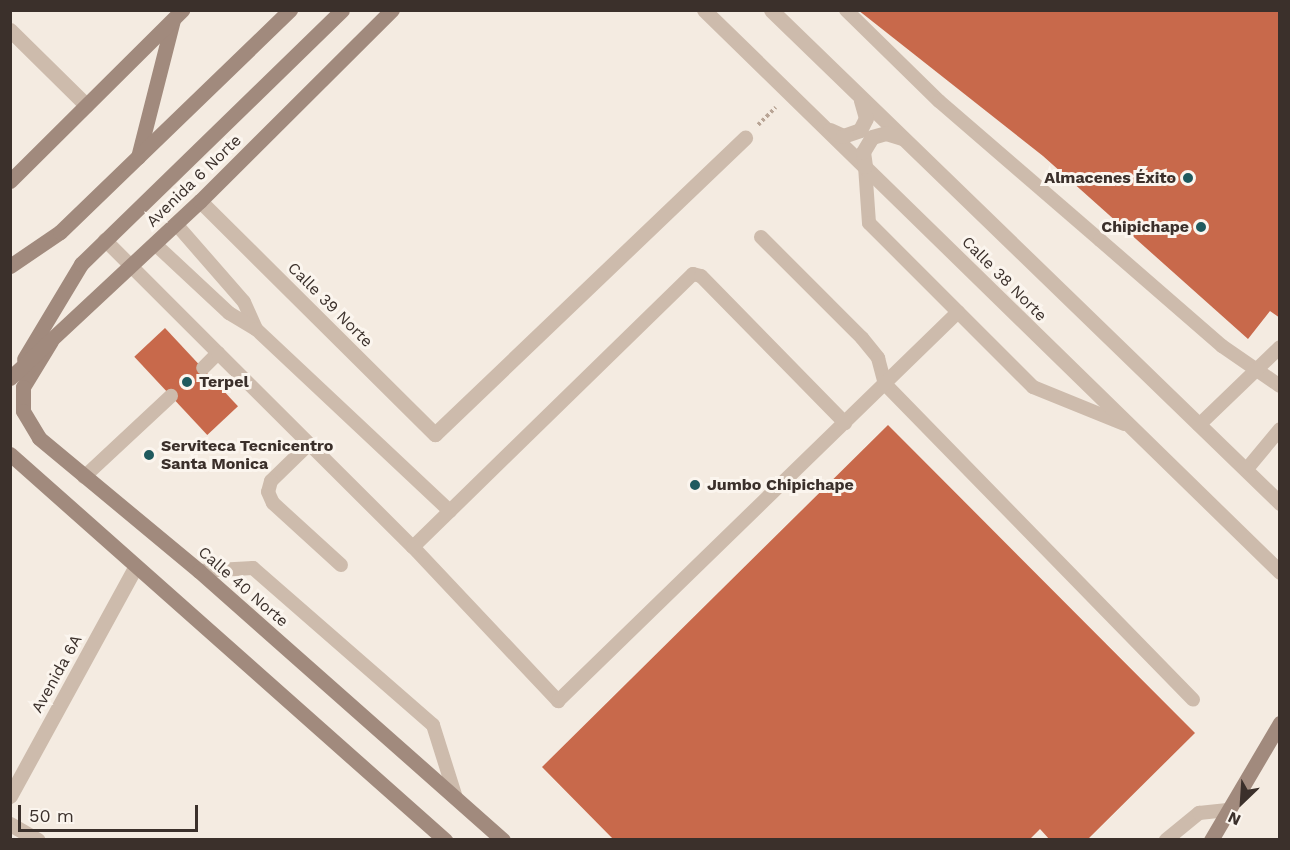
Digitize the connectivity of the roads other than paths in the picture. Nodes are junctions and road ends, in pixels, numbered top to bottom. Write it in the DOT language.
graph roads {
  1 [pos="290,10"];
  2 [pos="342,10"];
  3 [pos="392,10"];
  4 [pos="704,10"];
  5 [pos="771,10"];
  6 [pos="846,10"];
  7 [pos="178,15"];
  8 [pos="10,30"];
  9 [pos="859,97"];
  10 [pos="86,105"];
  11 [pos="828,129"];
  12 [pos="745,138"];
  13 [pos="902,138"];
  14 [pos="138,158"];
  15 [pos="865,166"];
  16 [pos="10,181"];
  17 [pos="200,201"];
  18 [pos="176,224"];
  19 [pos="761,237"];
  20 [pos="105,240"];
  21 [pos="155,244"];
  22 [pos="10,266"];
  23 [pos="131,267"];
  24 [pos="958,312"];
  25 [pos="256,329"];
  26 [pos="51,341"];
  27 [pos="1280,347"];
  28 [pos="218,353"];
  29 [pos="202,368"];
  30 [pos="1255,369"];
  31 [pos="14,375"];
  32 [pos="885,384"];
  33 [pos="1280,386"];
  34 [pos="171,396"];
  35 [pos="845,423"];
  36 [pos="1124,424"];
  37 [pos="1199,425"];
  38 [pos="1280,429"];
  39 [pos="309,444"];
  40 [pos="10,454"];
  41 [pos="1246,470"];
  42 [pos="84,477"];
  43 [pos="1280,503"];
  44 [pos="450,511"];
  45 [pos="413,547"];
  46 [pos="341,565"];
  47 [pos="135,568"];
  48 [pos="199,571"];
  49 [pos="1280,572"];
  50 [pos="1193,700"];
  51 [pos="1280,723"];
  52 [pos="10,796"];
  53 [pos="456,798"];
  54 [pos="1230,810"];
  55 [pos="10,824"];
  56 [pos="38,840"];
  57 [pos="445,840"];
  58 [pos="502,840"];
  59 [pos="1166,840"];
  60 [pos="1211,840"];
  1 -- 14 [label="street"];
  2 -- 20 [label="street, Avenida 6 Norte"];
  3 -- 17 [label="street, Avenida 6 Norte"];
  4 -- 11 [label="street, Calle 38 Norte"];
  5 -- 9 [label="street, Calle 38 Norte"];
  6 -- 30 [label="lane"];
  7 -- 10 [label="street"];
  7 -- 14 [label="street"];
  8 -- 10 [label="street"];
  9 -- 11 [label="street"];
  9 -- 13 [label="street, Calle 38 Norte"];
  10 -- 16 [label="street"];
  11 -- 15 [label="street, Calle 38 Norte"];
  12 -- 17 [label="street, Calle 39 Norte"];
  13 -- 15 [label="street"];
  13 -- 37 [label="street, Calle 38 Norte"];
  14 -- 22 [label="street"];
  15 -- 24 [label="lane"];
  15 -- 36 [label="street, Calle 38 Norte"];
  17 -- 18 [label="street, Avenida 6 Norte"];
  18 -- 21 [label="street, Avenida 6 Norte"];
  18 -- 25 [label="lane"];
  19 -- 32 [label="lane"];
  20 -- 23 [label="lane"];
  20 -- 31 [label="street, Avenida 6 Norte"];
  21 -- 23 [label="street, Avenida 6 Norte"];
  21 -- 25 [label="lane"];
  23 -- 26 [label="street, Avenida 6 Norte"];
  23 -- 28 [label="lane"];
  24 -- 32 [label="lane"];
  24 -- 36 [label="lane"];
  25 -- 44 [label="lane"];
  26 -- 31 [label="street, Avenida 6 Norte"];
  26 -- 42 [label="street, Calle 40 Norte"];
  27 -- 30 [label="lane"];
  28 -- 29 [label="lane"];
  28 -- 39 [label="lane"];
  30 -- 33 [label="lane"];
  30 -- 37 [label="lane"];
  32 -- 35 [label="lane"];
  32 -- 50 [label="lane"];
  34 -- 42 [label="lane"];
  35 -- 44 [label="lane"];
  35 -- 45 [label="lane"];
  36 -- 49 [label="street, Calle 38 Norte"];
  37 -- 41 [label="street, Calle 38 Norte"];
  38 -- 41 [label="lane"];
  39 -- 45 [label="lane"];
  39 -- 46 [label="lane"];
  40 -- 47 [label="street"];
  41 -- 43 [label="street, Calle 38 Norte"];
  42 -- 48 [label="street, Calle 40 Norte"];
  44 -- 45 [label="lane"];
  47 -- 52 [label="street, Avenida 6A"];
  47 -- 57 [label="street"];
  48 -- 53 [label="street, Calle 40 Norte"];
  48 -- 53 [label="lane"];
  51 -- 54 [label="street"];
  53 -- 58 [label="street, Calle 40 Norte"];
  54 -- 59 [label="lane"];
  54 -- 60 [label="street"];
  55 -- 56 [label="street"];
}
